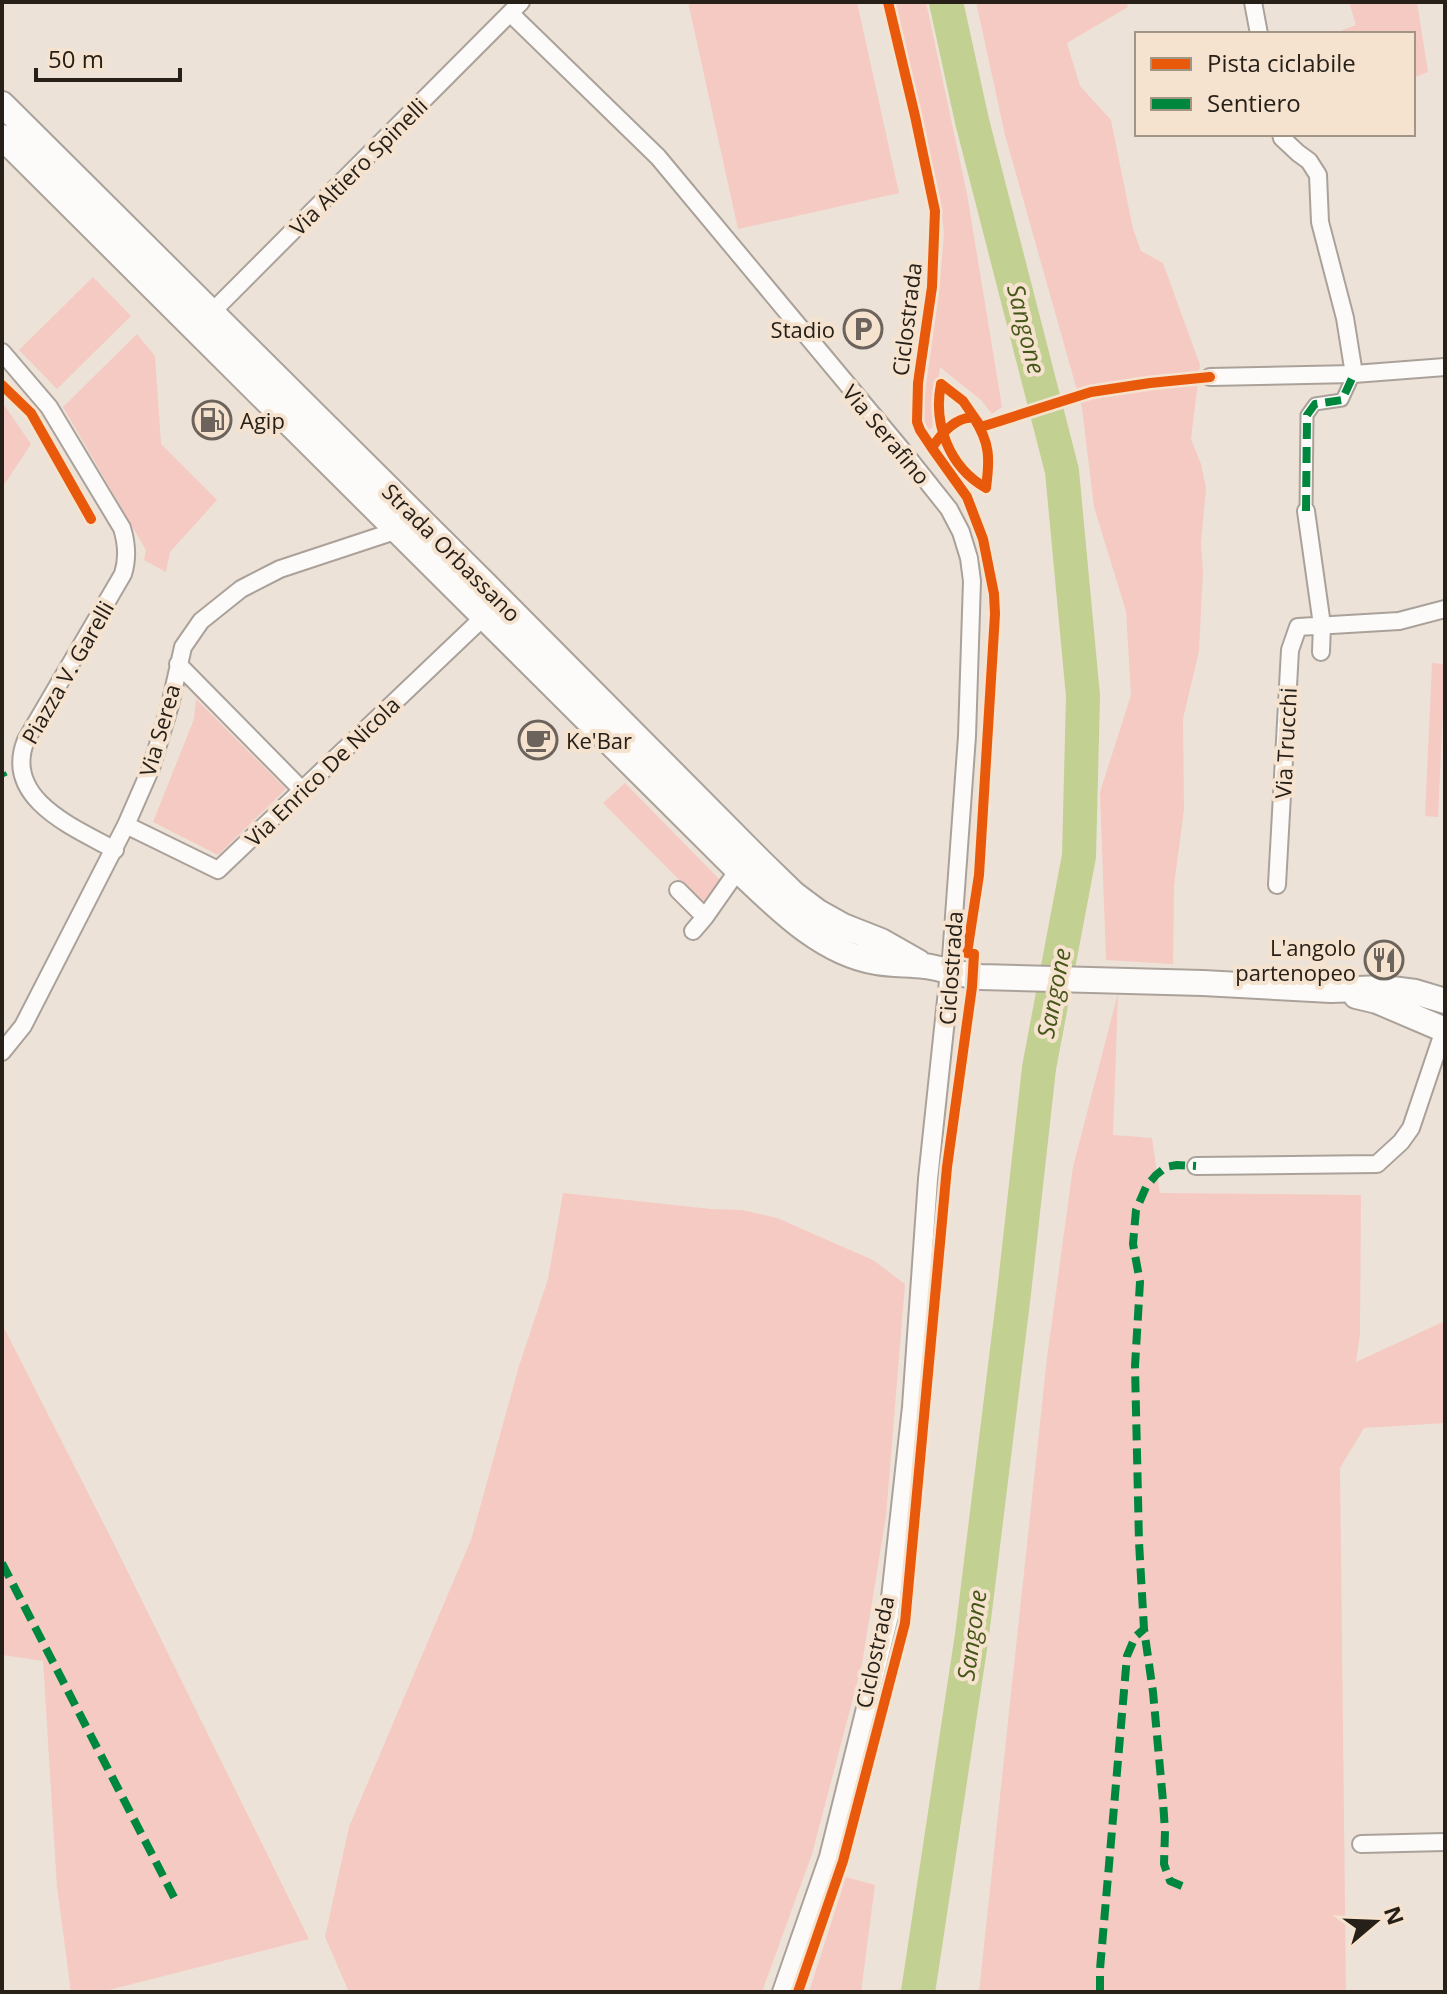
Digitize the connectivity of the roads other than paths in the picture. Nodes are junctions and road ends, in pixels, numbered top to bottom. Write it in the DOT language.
graph roads {
  1 [pos="1253,2"];
  2 [pos="516,8"];
  3 [pos="1259,32"];
  4 [pos="2,104"];
  5 [pos="1282,136"];
  6 [pos="2,137"];
  7 [pos="204,321"];
  8 [pos="2,352"];
  9 [pos="1445,367"];
  10 [pos="1354,374"];
  11 [pos="1210,377"];
  12 [pos="1306,511"];
  13 [pos="406,522"];
  14 [pos="492,608"];
  15 [pos="1445,609"];
  16 [pos="1322,625"];
  17 [pos="1321,652"];
  18 [pos="178,664"];
  19 [pos="302,790"];
  20 [pos="126,825"];
  21 [pos="115,850"];
  22 [pos="738,870"];
  23 [pos="1277,885"];
  24 [pos="678,890"];
  25 [pos="705,917"];
  26 [pos="693,931"];
  27 [pos="939,970"];
  28 [pos="1331,990"];
  29 [pos="1445,1001"];
  30 [pos="1445,1029"];
  31 [pos="2,1052"];
  32 [pos="1196,1166"];
  33 [pos="1445,1842"];
  34 [pos="1361,1844"];
  35 [pos="782,1992"];
  1 -- 3 [label="street"];
  2 -- 7 [label="street, Via Altiero Spinelli"];
  2 -- 27 [label="street, Via Serafino"];
  4 -- 7 [label="main road, Strada Orbassano"];
  5 -- 10 [label="street"];
  6 -- 7 [label="main road, Strada Orbassano"];
  7 -- 13 [label="main road, Strada Orbassano"];
  8 -- 21 [label="street, Piazza V. Garelli"];
  9 -- 10 [label="street"];
  10 -- 11 [label="street"];
  10 -- 12 [label="street"];
  12 -- 16 [label="street"];
  13 -- 14 [label="main road, Strada Orbassano"];
  13 -- 18 [label="street, Via Serea"];
  14 -- 19 [label="street, Via Enrico De Nicola"];
  14 -- 22 [label="main road, Strada Orbassano"];
  14 -- 27 [label="main road, Strada Orbassano"];
  15 -- 16 [label="street, Via Trucchi"];
  16 -- 17 [label="street"];
  16 -- 23 [label="street, Via Trucchi"];
  18 -- 19 [label="street"];
  18 -- 20 [label="street, Via Serea"];
  19 -- 20 [label="street, Via Enrico De Nicola"];
  20 -- 21 [label="street, Via Serea"];
  21 -- 31 [label="street, Via Serea"];
  22 -- 25 [label="street"];
  22 -- 27 [label="main road, Strada Orbassano"];
  24 -- 25 [label="street"];
  25 -- 26 [label="street"];
  27 -- 28 [label="main road"];
  27 -- 35 [label="street"];
  28 -- 29 [label="main road"];
  28 -- 30 [label="main road"];
  30 -- 32 [label="street"];
  33 -- 34 [label="street"];
}
